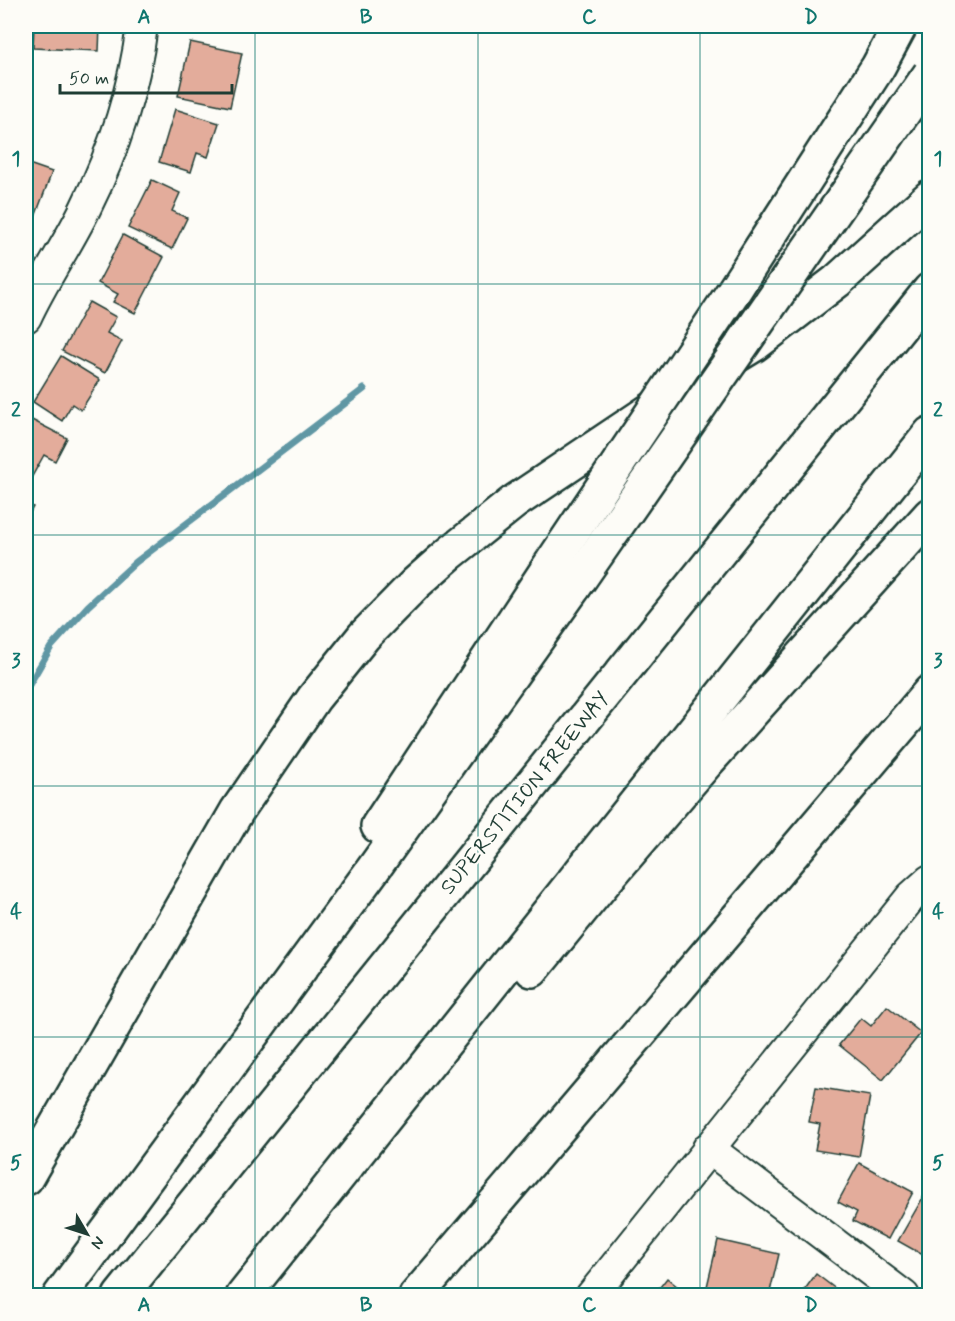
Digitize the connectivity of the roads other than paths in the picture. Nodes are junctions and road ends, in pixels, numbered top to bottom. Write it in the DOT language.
graph roads {
  1 [pos="142,26"];
  2 [pos="900,26"];
  3 [pos="930,74"];
  4 [pos="930,197"];
  5 [pos="33,283"];
  6 [pos="930,290"];
  7 [pos="26,317"];
  8 [pos="930,434"];
  9 [pos="930,515"];
  10 [pos="560,578"];
  11 [pos="930,692"];
  12 [pos="923,896"];
  13 [pos="708,1148"];
  14 [pos="26,1179"];
  15 [pos="312,1210"];
  16 [pos="60,1296"];
  17 [pos="120,1296"];
  18 [pos="243,1296"];
  19 [pos="416,1296"];
  20 [pos="591,1296"];
  21 [pos="904,1296"];
  1 -- 5 [label="street"];
  2 -- 10 [label="highway, bridge"];
  3 -- 10 [label="highway, bridge"];
  4 -- 14 [label="highway"];
  5 -- 7 [label="street"];
  6 -- 17 [label="highway, SUPERSTITION FREEWAY"];
  8 -- 15 [label="highway"];
  9 -- 15 [label="highway"];
  10 -- 16 [label="highway"];
  11 -- 19 [label="highway"];
  12 -- 13 [label="street"];
  13 -- 20 [label="street"];
  13 -- 21 [label="street"];
  15 -- 18 [label="highway"];
}
